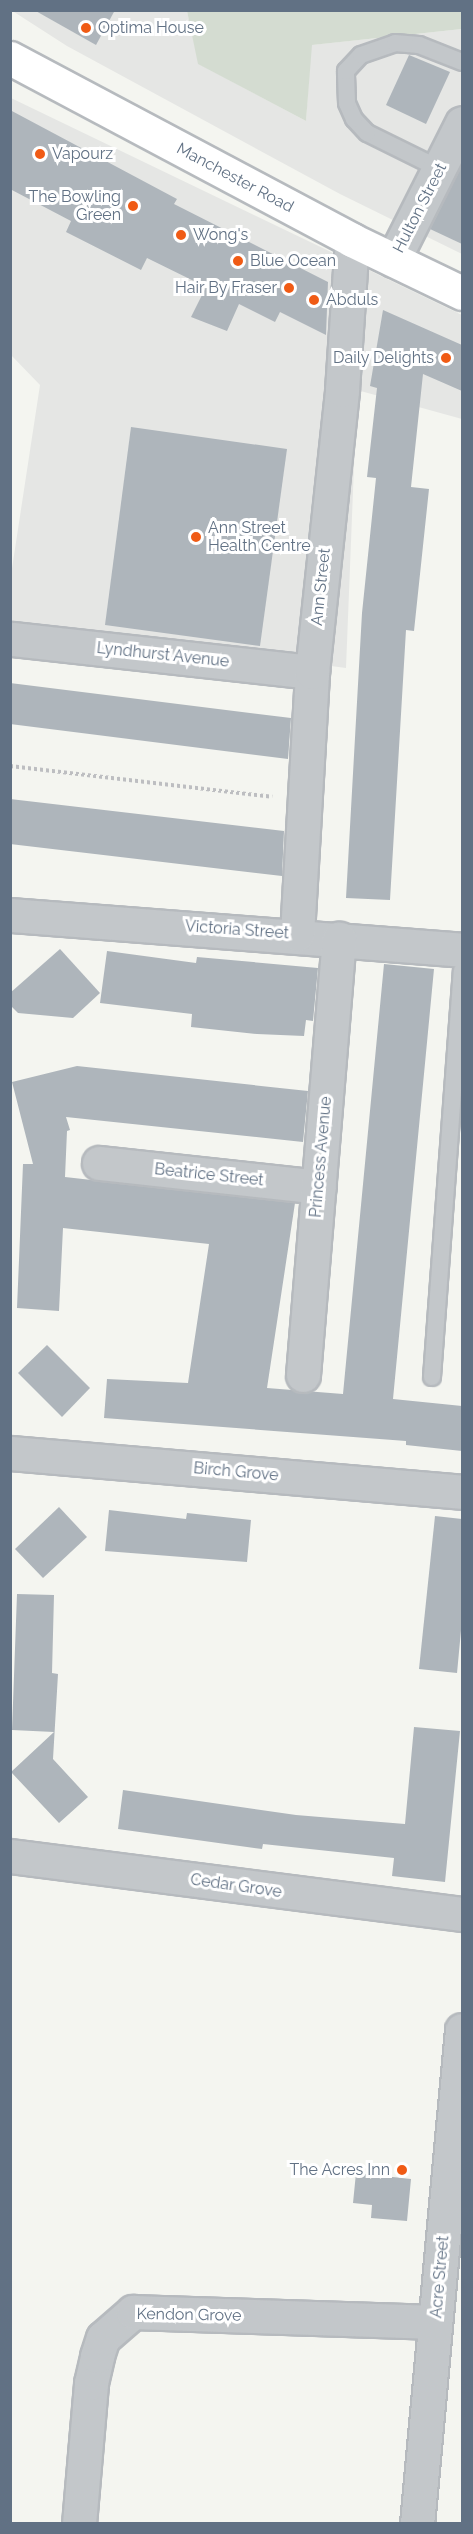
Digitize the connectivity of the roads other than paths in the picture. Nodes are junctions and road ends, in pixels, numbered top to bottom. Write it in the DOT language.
graph roads {
  1 [pos="10,58"];
  2 [pos="462,62"];
  3 [pos="462,123"];
  4 [pos="440,169"];
  5 [pos="352,240"];
  6 [pos="393,260"];
  7 [pos="462,293"];
  8 [pos="13,639"];
  9 [pos="312,672"];
  10 [pos="10,915"];
  11 [pos="297,934"];
  12 [pos="339,938"];
  13 [pos="462,950"];
  14 [pos="462,971"];
  15 [pos="99,1163"];
  16 [pos="319,1187"];
  17 [pos="303,1375"];
  18 [pos="432,1377"];
  19 [pos="10,1453"];
  20 [pos="462,1492"];
  21 [pos="10,1856"];
  22 [pos="462,1914"];
  23 [pos="462,2030"];
  24 [pos="435,2322"];
  25 [pos="79,2523"];
  26 [pos="417,2523"];
  1 -- 5 [label="main road, Manchester Road"];
  2 -- 4 [label="lane"];
  3 -- 4 [label="street, Hulton Street"];
  4 -- 6 [label="street, Hulton Street"];
  5 -- 6 [label="main road, Manchester Road"];
  5 -- 9 [label="street, Ann Street"];
  6 -- 7 [label="main road, Manchester Road"];
  8 -- 9 [label="street, Lyndhurst Avenue"];
  9 -- 11 [label="street, Ann Street"];
  10 -- 11 [label="street, Victoria Street"];
  11 -- 12 [label="street, Victoria Street"];
  12 -- 13 [label="street, Victoria Street"];
  12 -- 16 [label="street, Princess Avenue"];
  14 -- 18 [label="lane"];
  15 -- 16 [label="street, Beatrice Street"];
  16 -- 17 [label="street, Princess Avenue"];
  19 -- 20 [label="street, Birch Grove"];
  21 -- 22 [label="street, Cedar Grove"];
  23 -- 24 [label="street, Acre Street"];
  24 -- 25 [label="street, Kendon Grove"];
  24 -- 26 [label="street, Acre Street"];
}
